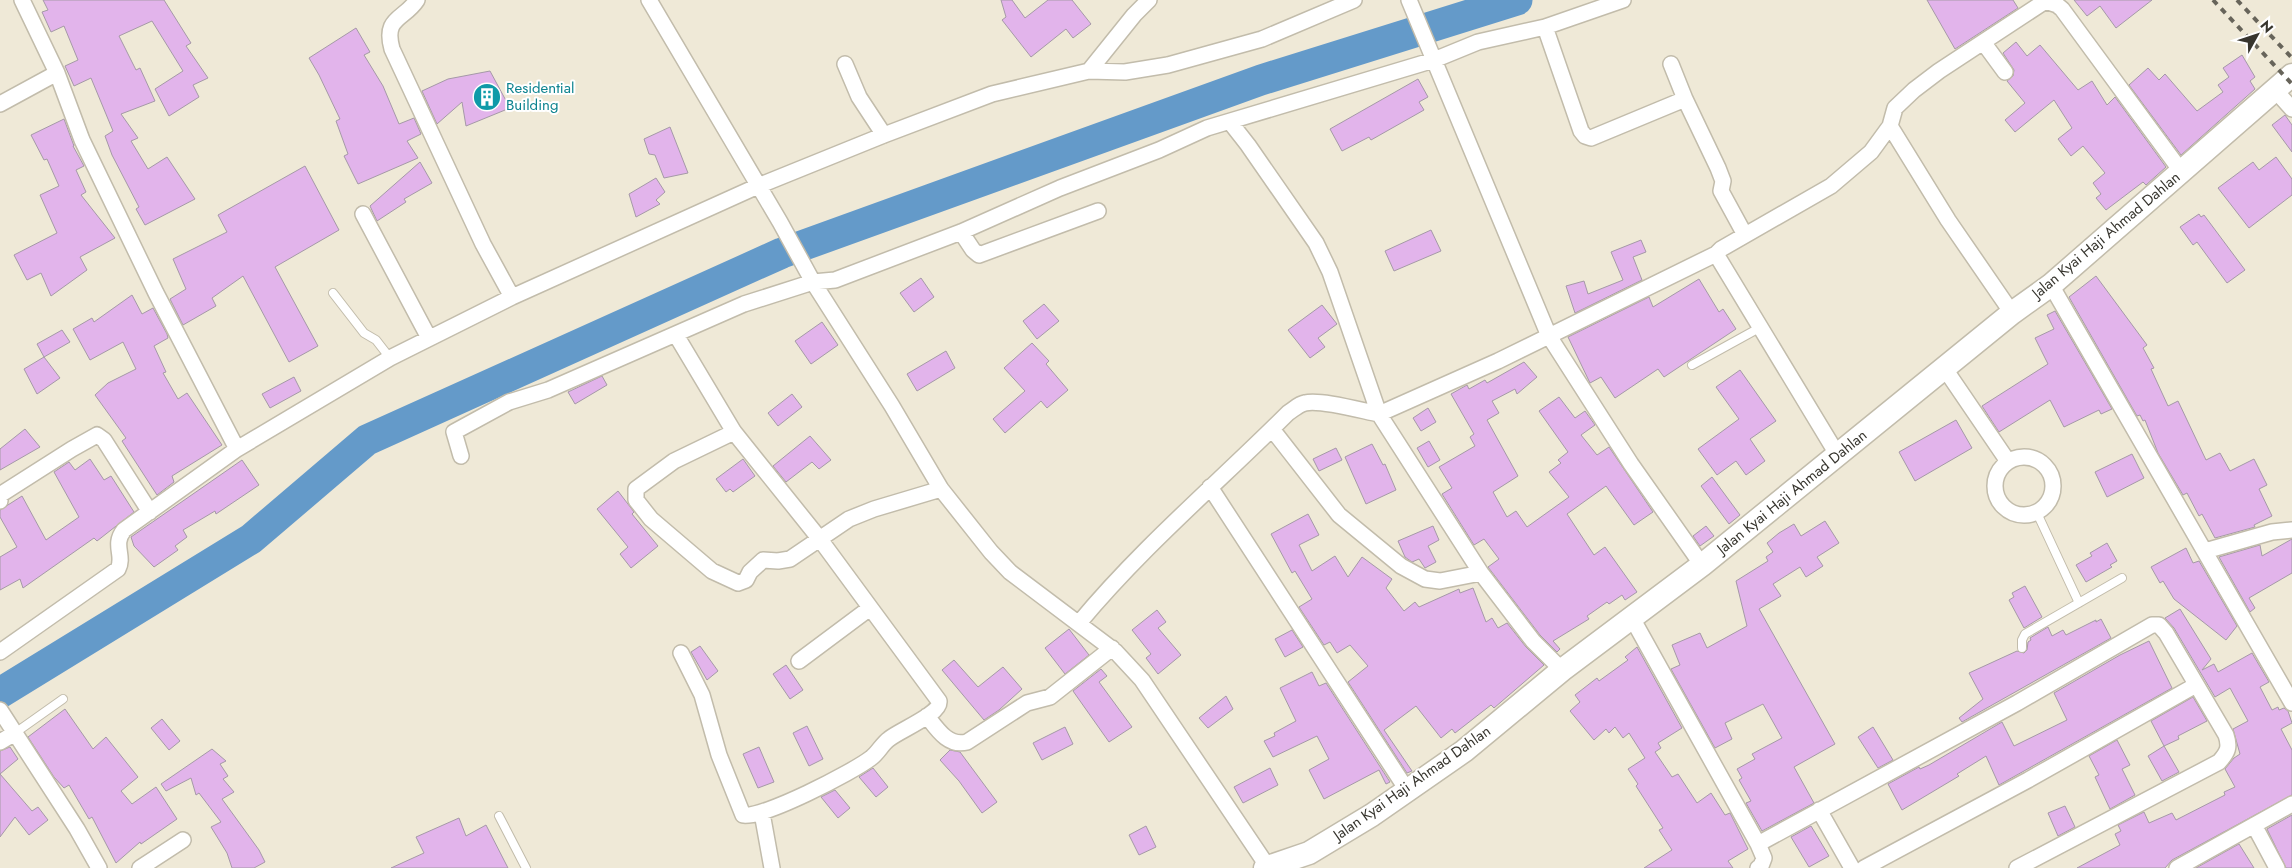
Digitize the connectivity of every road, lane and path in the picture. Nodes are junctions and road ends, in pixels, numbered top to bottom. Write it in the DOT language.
graph roads {
  1 [pos="22,0"];
  2 [pos="417,0"];
  3 [pos="650,0"];
  4 [pos="1149,0"];
  5 [pos="1354,0"];
  6 [pos="1623,0"];
  7 [pos="2043,1"];
  8 [pos="1411,4"];
  9 [pos="1545,27"];
  10 [pos="1983,42"];
  11 [pos="1432,57"];
  12 [pos="845,64"];
  13 [pos="1671,64"];
  14 [pos="1089,71"];
  15 [pos="2005,72"];
  16 [pos="57,73"];
  17 [pos="2292,74"];
  18 [pos="2274,89"];
  19 [pos="1686,99"];
  20 [pos="0,104"];
  21 [pos="2292,109"];
  22 [pos="1230,122"];
  23 [pos="1890,126"];
  24 [pos="884,135"];
  25 [pos="2181,171"];
  26 [pos="758,186"];
  27 [pos="1098,212"];
  28 [pos="362,214"];
  29 [pos="960,232"];
  30 [pos="1745,235"];
  31 [pos="1716,254"];
  32 [pos="811,277"];
  33 [pos="2051,285"];
  34 [pos="333,293"];
  35 [pos="512,297"];
  36 [pos="2012,312"];
  37 [pos="1761,327"];
  38 [pos="676,335"];
  39 [pos="1549,336"];
  40 [pos="429,338"];
  41 [pos="390,358"];
  42 [pos="1692,365"];
  43 [pos="1945,370"];
  44 [pos="1379,414"];
  45 [pos="1272,429"];
  46 [pos="734,432"];
  47 [pos="237,449"];
  48 [pos="1837,454"];
  49 [pos="462,456"];
  50 [pos="2007,460"];
  51 [pos="1210,487"];
  52 [pos="942,489"];
  53 [pos="0,501"];
  54 [pos="150,512"];
  55 [pos="2037,513"];
  56 [pos="2292,530"];
  57 [pos="819,538"];
  58 [pos="2205,551"];
  59 [pos="1702,565"];
  60 [pos="1482,573"];
  61 [pos="2122,578"];
  62 [pos="2079,603"];
  63 [pos="870,608"];
  64 [pos="1632,618"];
  65 [pos="1079,622"];
  66 [pos="1112,648"];
  67 [pos="2022,648"];
  68 [pos="0,652"];
  69 [pos="681,653"];
  70 [pos="799,661"];
  71 [pos="1562,670"];
  72 [pos="2196,685"];
  73 [pos="63,699"];
  74 [pos="2292,703"];
  75 [pos="3,715"];
  76 [pos="927,716"];
  77 [pos="15,733"];
  78 [pos="0,742"];
  79 [pos="1408,790"];
  80 [pos="2292,804"];
  81 [pos="1819,810"];
  82 [pos="762,813"];
  83 [pos="499,816"];
  84 [pos="2254,826"];
  85 [pos="183,840"];
  86 [pos="1758,844"];
  87 [pos="2024,866"];
  88 [pos="2186,866"];
  89 [pos="99,868"];
  90 [pos="140,868"];
  91 [pos="526,868"];
  92 [pos="772,868"];
  93 [pos="1266,868"];
  94 [pos="1758,868"];
  95 [pos="1852,868"];
  96 [pos="1864,868"];
  97 [pos="2277,868"];
  1 -- 16 [label="street"];
  2 -- 35 [label="street"];
  3 -- 26 [label="street"];
  4 -- 14 [label="street"];
  5 -- 14 [label="street"];
  6 -- 9 [label="street"];
  7 -- 10 [label="street"];
  7 -- 25 [label="street"];
  8 -- 11 [label="street"];
  9 -- 11 [label="street"];
  9 -- 19 [label="street"];
  10 -- 15 [label="street"];
  10 -- 23 [label="street"];
  11 -- 22 [label="street"];
  11 -- 39 [label="street"];
  12 -- 24 [label="street"];
  13 -- 19 [label="street"];
  14 -- 24 [label="street"];
  16 -- 20 [label="street"];
  16 -- 47 [label="street"];
  17 -- 18 [label="street, Jalan Kyai Haji Ahmad Dahlan"];
  18 -- 21 [label="street"];
  18 -- 25 [label="street, Jalan Kyai Haji Ahmad Dahlan"];
  19 -- 30 [label="street"];
  22 -- 29 [label="street"];
  22 -- 44 [label="street"];
  23 -- 30 [label="street"];
  23 -- 36 [label="street"];
  24 -- 26 [label="street"];
  25 -- 33 [label="street, Jalan Kyai Haji Ahmad Dahlan"];
  26 -- 32 [label="street"];
  26 -- 35 [label="street"];
  27 -- 29 [label="street"];
  28 -- 40 [label="street"];
  29 -- 32 [label="street"];
  30 -- 31 [label="street"];
  31 -- 37 [label="street"];
  31 -- 39 [label="street"];
  32 -- 38 [label="street"];
  32 -- 52 [label="street"];
  33 -- 36 [label="street, Jalan Kyai Haji Ahmad Dahlan"];
  33 -- 58 [label="street"];
  34 -- 41 [label="lane"];
  35 -- 40 [label="street"];
  36 -- 43 [label="street, Jalan Kyai Haji Ahmad Dahlan"];
  37 -- 42 [label="lane"];
  37 -- 48 [label="street"];
  38 -- 46 [label="street"];
  38 -- 49 [label="street"];
  39 -- 44 [label="street"];
  39 -- 59 [label="street"];
  40 -- 41 [label="street"];
  41 -- 47 [label="street"];
  43 -- 48 [label="street, Jalan Kyai Haji Ahmad Dahlan"];
  43 -- 50 [label="street"];
  44 -- 45 [label="street"];
  44 -- 60 [label="street"];
  45 -- 51 [label="street"];
  45 -- 60 [label="street"];
  46 -- 57 [label="street"];
  46 -- 57 [label="street"];
  47 -- 54 [label="street"];
  48 -- 59 [label="street, Jalan Kyai Haji Ahmad Dahlan"];
  50 -- 55 [label="street"];
  50 -- 55 [label="street"];
  51 -- 65 [label="street"];
  51 -- 79 [label="street"];
  52 -- 57 [label="street"];
  52 -- 65 [label="street"];
  53 -- 54 [label="street"];
  54 -- 68 [label="street"];
  55 -- 62 [label="lane"];
  56 -- 58 [label="street"];
  57 -- 63 [label="street"];
  58 -- 74 [label="street"];
  59 -- 64 [label="street, Jalan Kyai Haji Ahmad Dahlan"];
  60 -- 71 [label="street"];
  61 -- 62 [label="lane"];
  62 -- 67 [label="lane"];
  63 -- 70 [label="street"];
  63 -- 76 [label="street"];
  64 -- 71 [label="street, Jalan Kyai Haji Ahmad Dahlan"];
  64 -- 86 [label="street"];
  65 -- 66 [label="street"];
  66 -- 76 [label="street"];
  66 -- 93 [label="street"];
  69 -- 82 [label="street"];
  71 -- 79 [label="street, Jalan Kyai Haji Ahmad Dahlan"];
  72 -- 81 [label="street"];
  72 -- 87 [label="street"];
  72 -- 96 [label="street"];
  73 -- 77 [label="lane"];
  75 -- 77 [label="street"];
  76 -- 82 [label="street"];
  77 -- 78 [label="street"];
  77 -- 89 [label="street"];
  79 -- 93 [label="street, Jalan Kyai Haji Ahmad Dahlan"];
  80 -- 84 [label="street"];
  81 -- 86 [label="street"];
  81 -- 95 [label="street"];
  82 -- 92 [label="street"];
  83 -- 91 [label="lane"];
  84 -- 88 [label="street"];
  84 -- 97 [label="street"];
  85 -- 90 [label="street"];
  86 -- 94 [label="street"];
}
